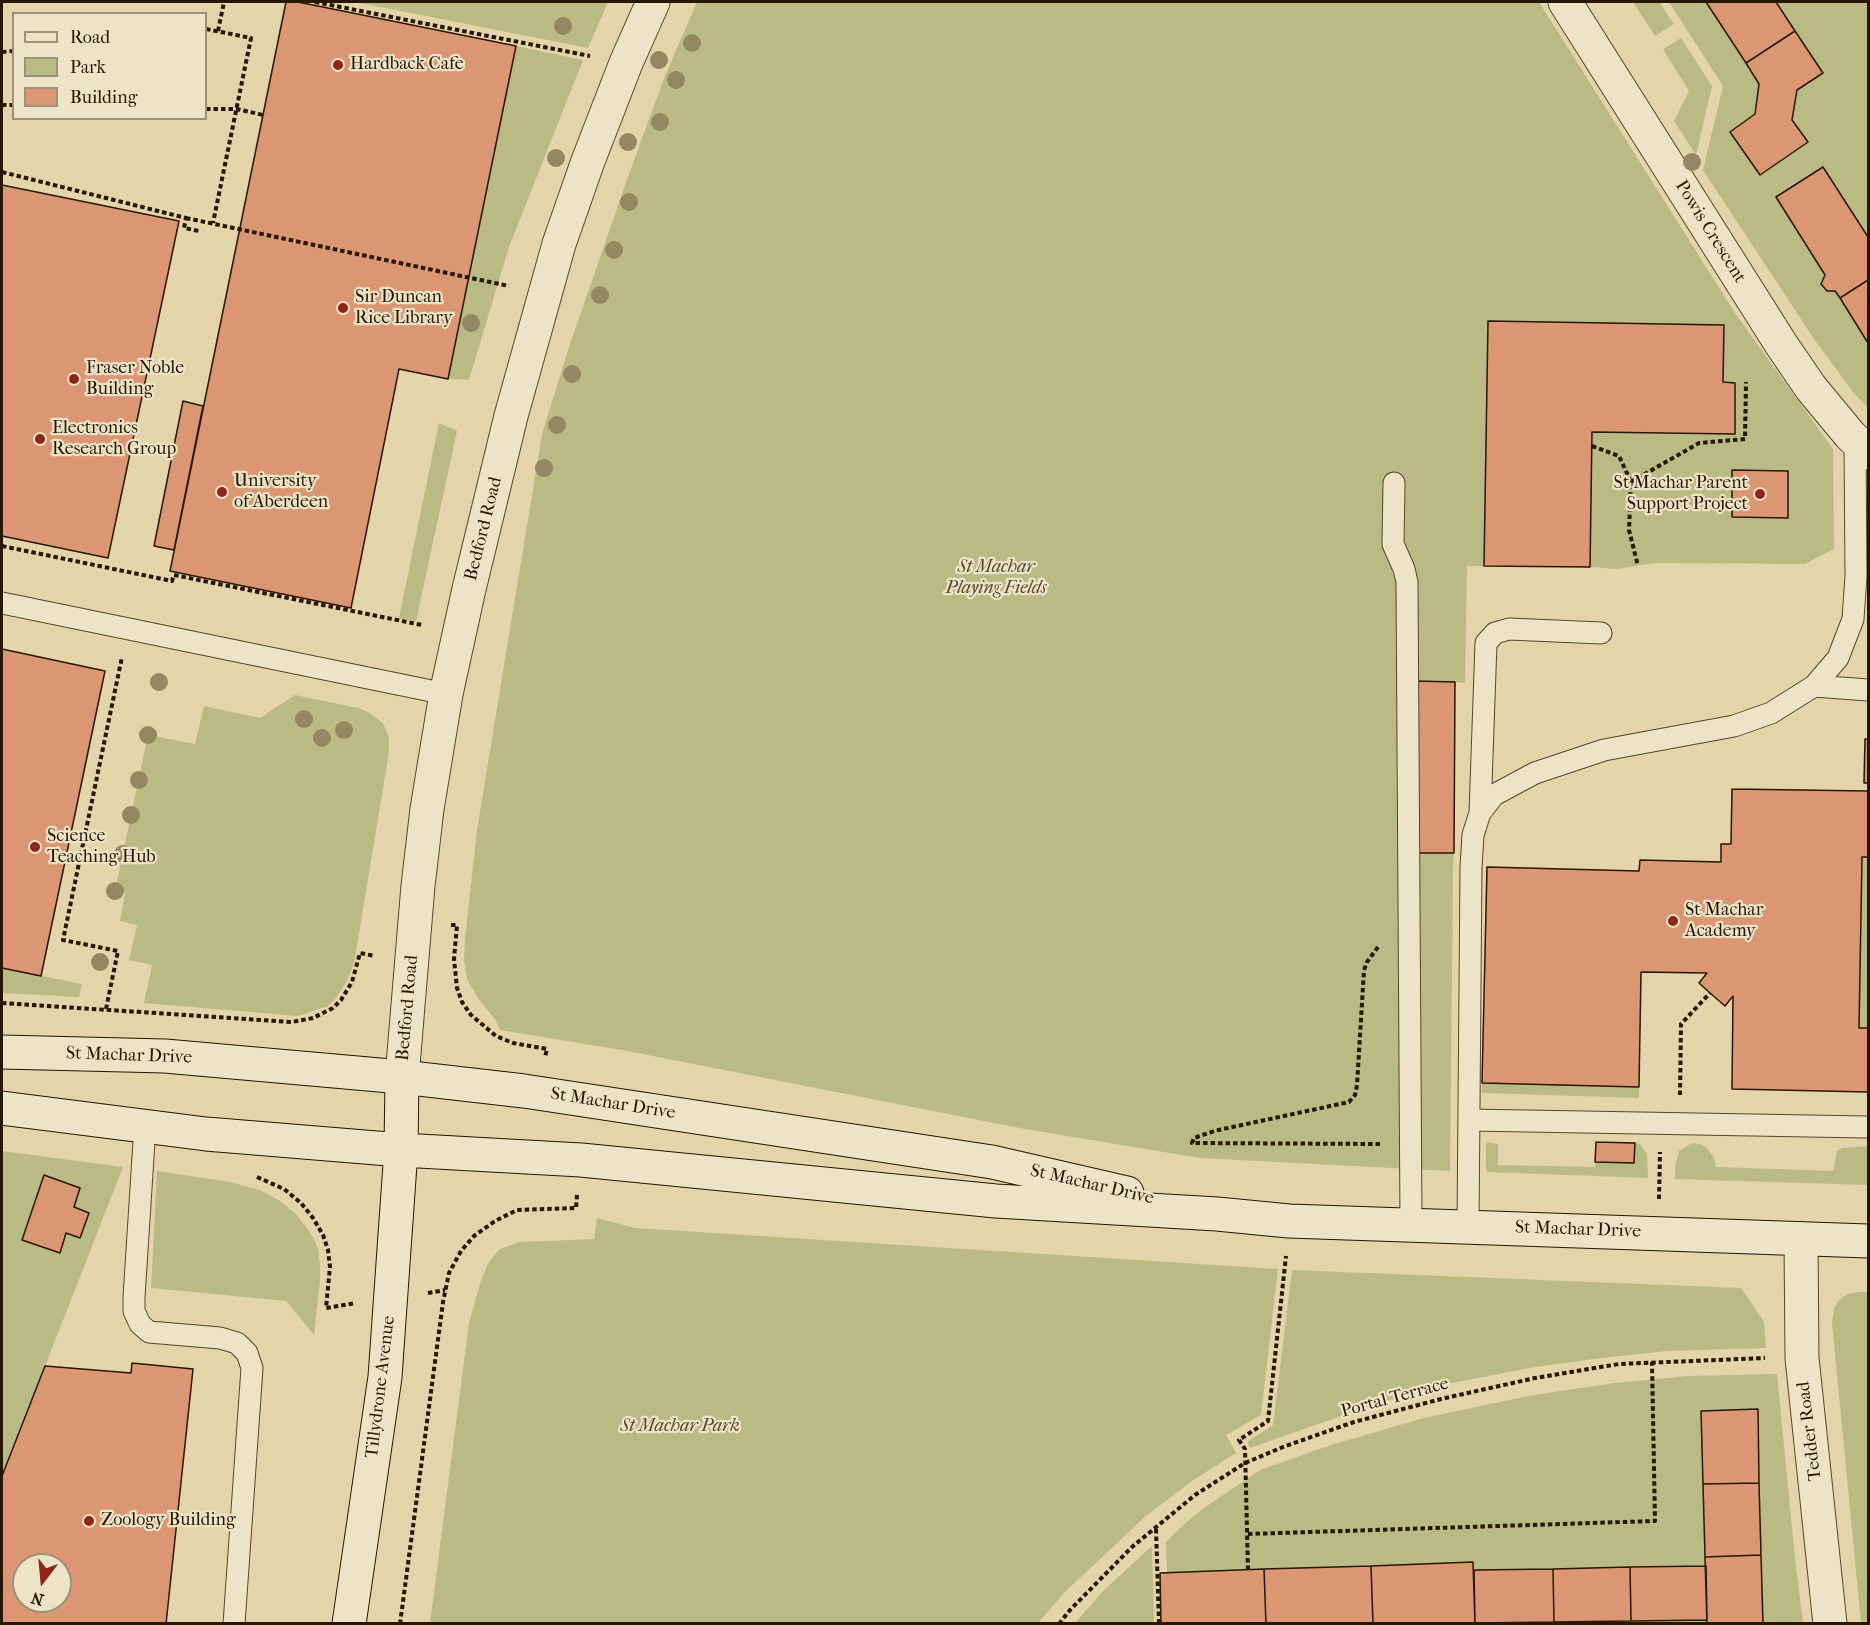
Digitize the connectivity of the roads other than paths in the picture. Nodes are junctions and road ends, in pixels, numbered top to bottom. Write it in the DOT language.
graph roads {
  1 [pos="653,2"];
  2 [pos="1565,2"];
  3 [pos="1862,447"];
  4 [pos="1395,483"];
  5 [pos="2,603"];
  6 [pos="1601,633"];
  7 [pos="1814,686"];
  8 [pos="1869,690"];
  9 [pos="446,694"];
  10 [pos="1480,813"];
  11 [pos="2,1052"];
  12 [pos="402,1077"];
  13 [pos="2,1108"];
  14 [pos="1470,1120"];
  15 [pos="145,1126"];
  16 [pos="1866,1126"];
  17 [pos="401,1150"];
  18 [pos="1216,1214"];
  19 [pos="1411,1224"];
  20 [pos="1468,1226"];
  21 [pos="1801,1239"];
  22 [pos="1869,1241"];
  23 [pos="234,1623"];
  24 [pos="349,1623"];
  25 [pos="1830,1623"];
  1 -- 9 [label="main road, Bedford Road"];
  2 -- 3 [label="main road, Powis Crescent"];
  3 -- 7 [label="lane"];
  4 -- 19 [label="lane"];
  5 -- 9 [label="lane"];
  6 -- 10 [label="lane"];
  7 -- 8 [label="lane"];
  7 -- 10 [label="lane"];
  9 -- 12 [label="main road, Bedford Road"];
  10 -- 14 [label="lane"];
  11 -- 12 [label="main road, St Machar Drive"];
  12 -- 17 [label="main road, Bedford Road"];
  12 -- 18 [label="main road, St Machar Drive"];
  13 -- 15 [label="main road, St Machar Drive"];
  14 -- 16 [label="lane"];
  14 -- 20 [label="lane"];
  15 -- 17 [label="main road, St Machar Drive"];
  15 -- 23 [label="lane"];
  17 -- 18 [label="main road, St Machar Drive"];
  17 -- 24 [label="main road, Tillydrone Avenue"];
  18 -- 19 [label="main road, St Machar Drive"];
  19 -- 20 [label="main road, St Machar Drive"];
  20 -- 21 [label="main road, St Machar Drive"];
  21 -- 22 [label="main road, St Machar Drive"];
  21 -- 25 [label="main road, Tedder Road"];
}
